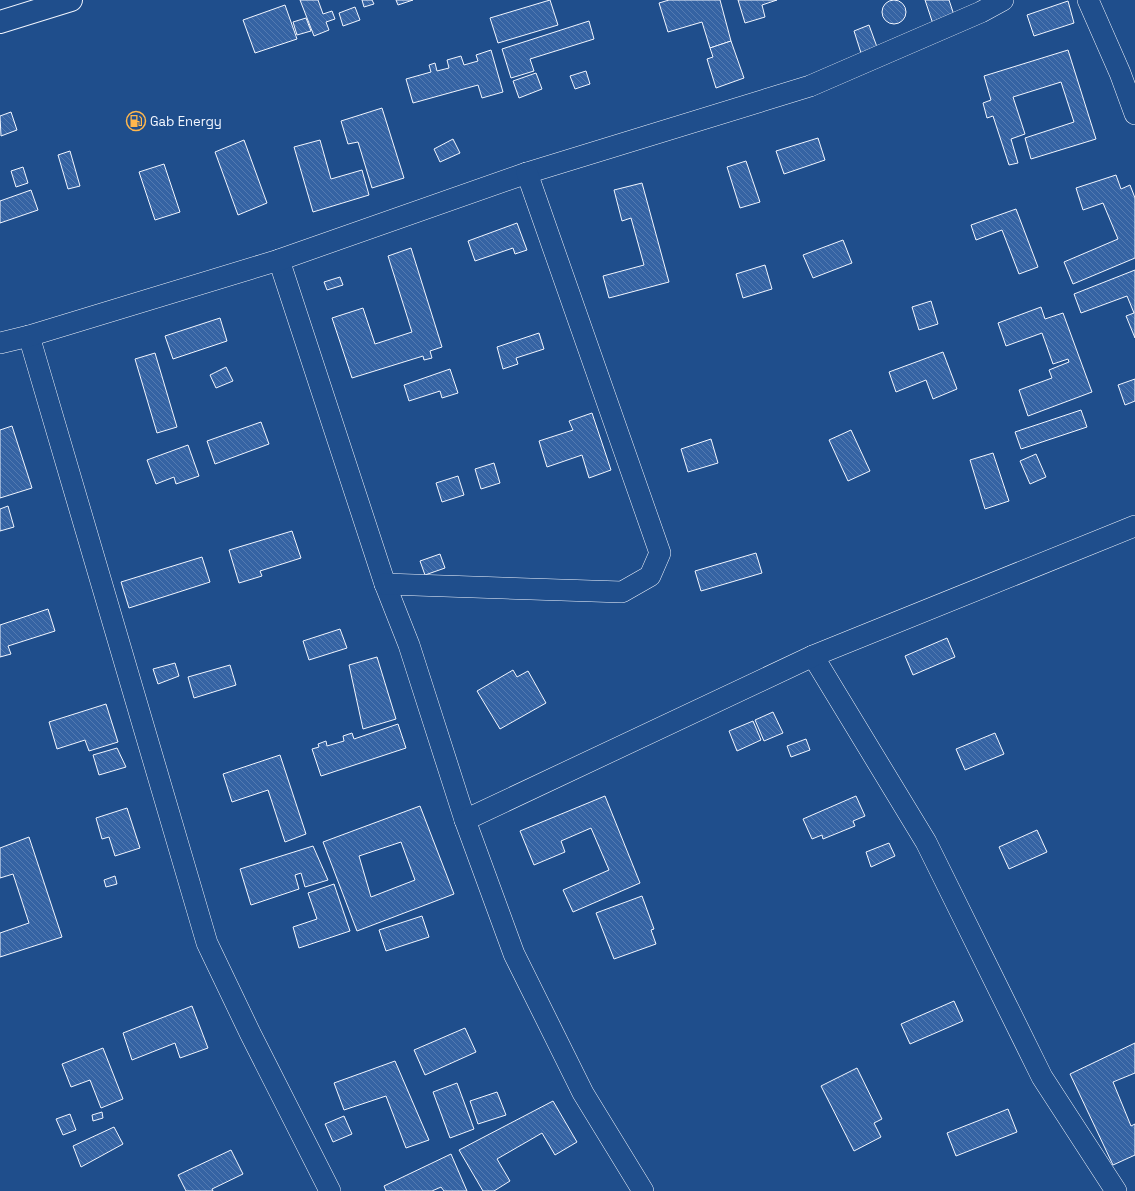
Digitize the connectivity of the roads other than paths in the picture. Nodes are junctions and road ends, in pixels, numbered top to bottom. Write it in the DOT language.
graph roads {
  1 [pos="71,0"];
  2 [pos="1003,0"];
  3 [pos="1088,0"];
  4 [pos="0,22"];
  5 [pos="1135,114"];
  6 [pos="527,172"];
  7 [pos="279,260"];
  8 [pos="29,336"];
  9 [pos="0,343"];
  10 [pos="1135,526"];
  11 [pos="384,584"];
  12 [pos="813,656"];
  13 [pos="465,820"];
  14 [pos="330,1191"];
  15 [pos="643,1191"];
  16 [pos="1116,1191"];
  1 -- 4 [label="main road"];
  2 -- 6 [label="street"];
  3 -- 5 [label="street"];
  6 -- 7 [label="street"];
  6 -- 11 [label="street"];
  7 -- 8 [label="street"];
  7 -- 11 [label="street"];
  8 -- 9 [label="street"];
  8 -- 14 [label="street"];
  10 -- 12 [label="street"];
  11 -- 13 [label="street"];
  12 -- 13 [label="street"];
  12 -- 16 [label="street"];
  13 -- 15 [label="street"];
}
